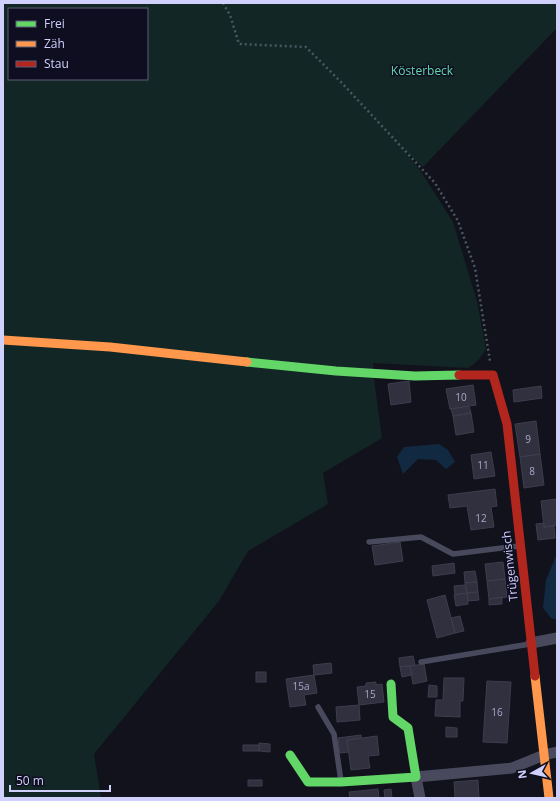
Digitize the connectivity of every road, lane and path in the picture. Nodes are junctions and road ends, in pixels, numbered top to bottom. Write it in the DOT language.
graph roads {
  1 [pos="223,3"];
  2 [pos="3,340"];
  3 [pos="492,375"];
  4 [pos="369,542"];
  5 [pos="521,546"];
  6 [pos="557,638"];
  7 [pos="531,643"];
  8 [pos="421,662"];
  9 [pos="391,684"];
  10 [pos="318,707"];
  11 [pos="557,752"];
  12 [pos="290,755"];
  13 [pos="544,755"];
  14 [pos="416,777"];
  15 [pos="341,782"];
  16 [pos="420,798"];
  17 [pos="549,798"];
  1 -- 3 [label="path"];
  2 -- 3 [label="street"];
  3 -- 5 [label="street, Trügenwisch"];
  4 -- 5 [label="lane"];
  5 -- 7 [label="street, Trügenwisch"];
  6 -- 7 [label="street"];
  7 -- 8 [label="lane"];
  7 -- 13 [label="street, Trügenwisch"];
  9 -- 14 [label="street"];
  10 -- 15 [label="lane"];
  11 -- 13 [label="street"];
  12 -- 15 [label="street"];
  13 -- 14 [label="street"];
  13 -- 17 [label="street, Trügenwisch"];
  14 -- 15 [label="street"];
  14 -- 16 [label="street"];
}
